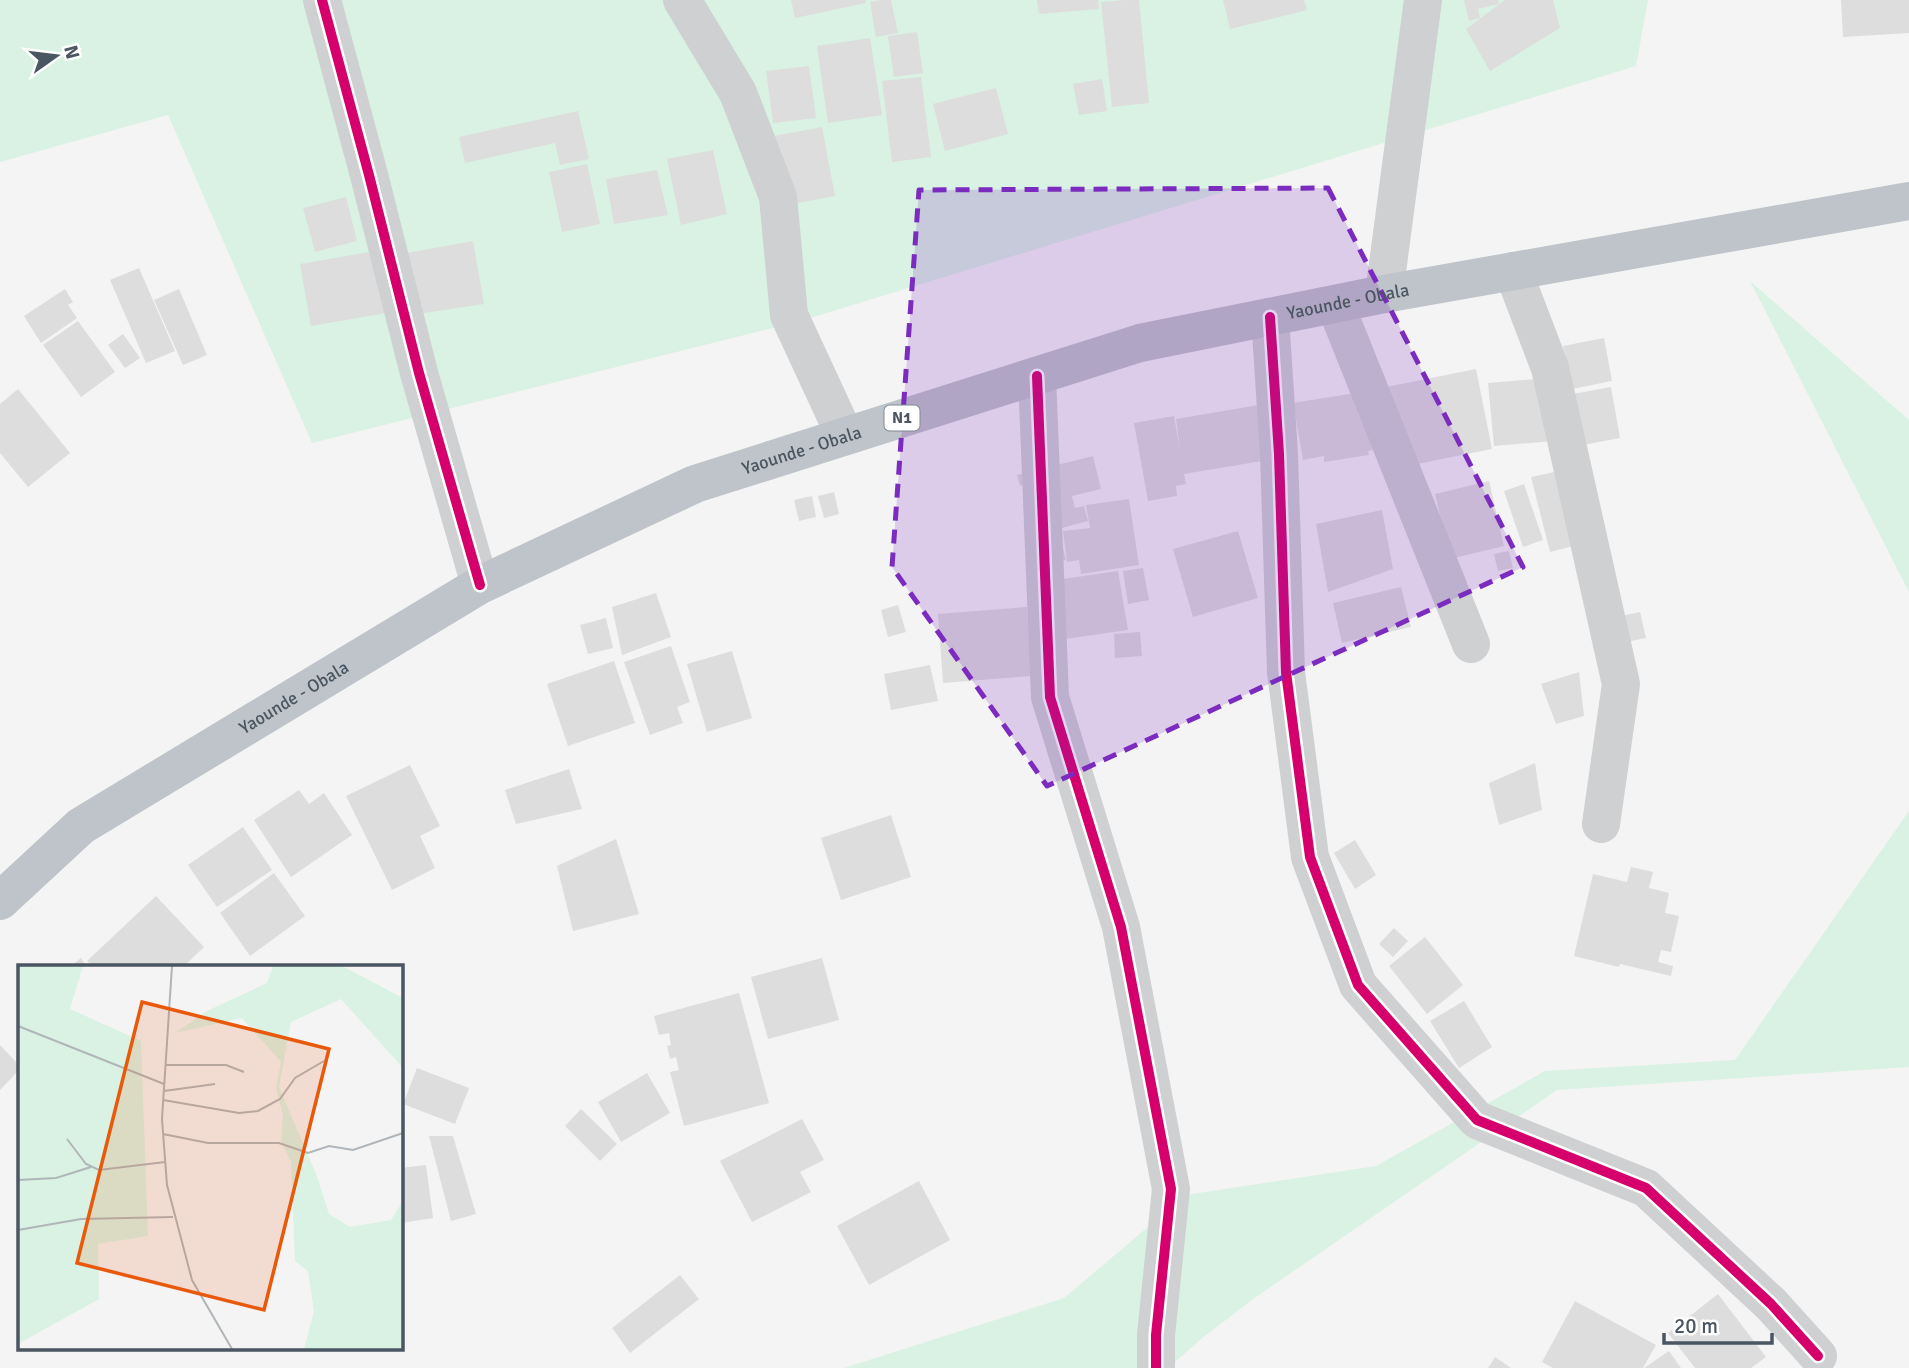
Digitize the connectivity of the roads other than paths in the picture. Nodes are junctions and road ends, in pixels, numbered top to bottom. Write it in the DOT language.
graph roads {
  1 [pos="322,0"];
  2 [pos="682,0"];
  3 [pos="1423,0"];
  4 [pos="1909,201"];
  5 [pos="1513,271"];
  6 [pos="1384,294"];
  7 [pos="1335,304"];
  8 [pos="1269,317"];
  9 [pos="1037,376"];
  10 [pos="845,436"];
  11 [pos="481,585"];
  12 [pos="1471,644"];
  13 [pos="1601,824"];
  14 [pos="0,901"];
  15 [pos="1818,1356"];
  16 [pos="1156,1368"];
  1 -- 11 [label="street"];
  2 -- 10 [label="street"];
  3 -- 6 [label="street"];
  4 -- 5 [label="highway, Yaounde - Obala / N1"];
  5 -- 6 [label="highway, Yaounde - Obala / N1"];
  5 -- 13 [label="street"];
  6 -- 7 [label="highway, Yaounde - Obala / N1"];
  7 -- 8 [label="highway, Yaounde - Obala / N1"];
  7 -- 12 [label="street"];
  8 -- 9 [label="highway, Yaounde - Obala / N1"];
  8 -- 15 [label="street"];
  9 -- 10 [label="highway, Yaounde - Obala / N1"];
  9 -- 16 [label="street"];
  10 -- 11 [label="highway, Yaounde - Obala / N1"];
  11 -- 14 [label="highway, Yaounde - Obala / N1"];
}
